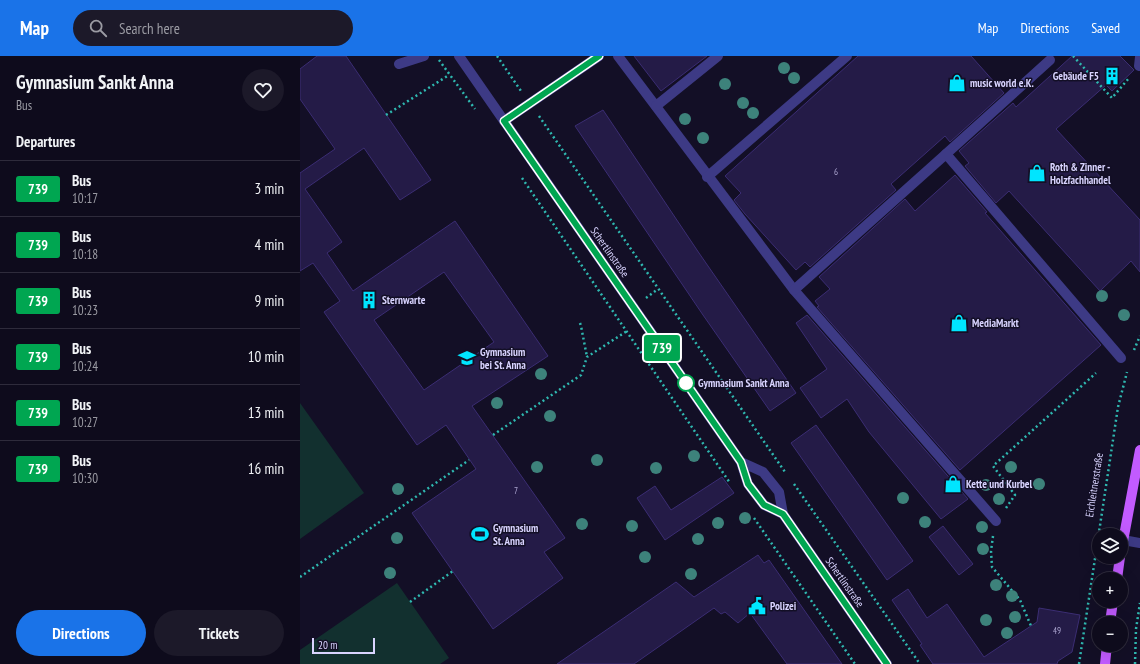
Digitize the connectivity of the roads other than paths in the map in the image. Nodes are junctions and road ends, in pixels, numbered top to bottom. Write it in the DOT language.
graph roads {
  1 [pos="424,56"];
  2 [pos="459,56"];
  3 [pos="599,56"];
  4 [pos="618,56"];
  5 [pos="718,56"];
  6 [pos="847,56"];
  7 [pos="1050,60"];
  8 [pos="399,64"];
  9 [pos="656,106"];
  10 [pos="504,121"];
  11 [pos="946,154"];
  12 [pos="707,177"];
  13 [pos="794,290"];
  14 [pos="1122,358"];
  15 [pos="1140,450"];
  16 [pos="741,462"];
  17 [pos="783,514"];
  18 [pos="996,522"];
  19 [pos="1125,528"];
  20 [pos="1128,541"];
  21 [pos="1140,543"];
  22 [pos="1106,652"];
  23 [pos="887,664"];
  24 [pos="1105,664"];
  1 -- 8 [label="street"];
  2 -- 10 [label="street, Schertlinstraße"];
  3 -- 10 [label="street"];
  4 -- 9 [label="street"];
  5 -- 9 [label="street"];
  6 -- 12 [label="street"];
  7 -- 11 [label="street"];
  9 -- 12 [label="street"];
  10 -- 16 [label="street, Schertlinstraße"];
  11 -- 13 [label="street"];
  11 -- 14 [label="street"];
  12 -- 13 [label="street"];
  13 -- 18 [label="street"];
  15 -- 19 [label="main road"];
  16 -- 17 [label="street, Schertlinstraße"];
  16 -- 17 [label="street, Schertlinstraße"];
  17 -- 23 [label="street, Schertlinstraße"];
  20 -- 21 [label="street"];
  22 -- 24 [label="main road"];
}
